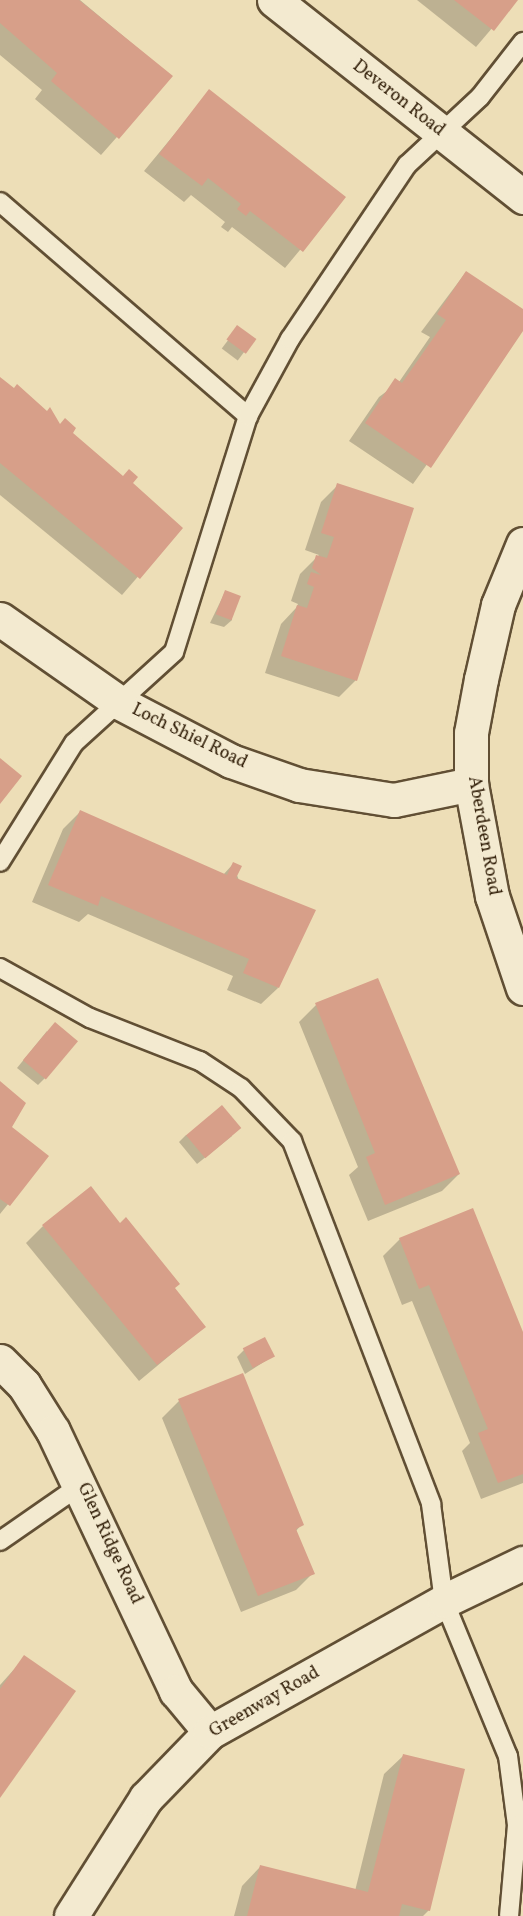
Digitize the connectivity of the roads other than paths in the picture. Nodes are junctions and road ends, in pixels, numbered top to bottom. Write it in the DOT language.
graph roads {
  1 [pos="274,0"];
  2 [pos="523,42"];
  3 [pos="442,133"];
  4 [pos="523,197"];
  5 [pos="0,202"];
  6 [pos="248,416"];
  7 [pos="523,544"];
  8 [pos="0,619"];
  9 [pos="120,703"];
  10 [pos="471,784"];
  11 [pos="0,862"];
  12 [pos="0,968"];
  13 [pos="523,988"];
  14 [pos="0,1361"];
  15 [pos="82,1484"];
  16 [pos="0,1541"];
  17 [pos="523,1563"];
  18 [pos="444,1601"];
  19 [pos="210,1732"];
  20 [pos="519,1897"];
  21 [pos="70,1916"];
  22 [pos="509,1916"];
  1 -- 3 [label="street, Deveron Road"];
  2 -- 3 [label="lane"];
  3 -- 4 [label="street, Deveron Road"];
  3 -- 6 [label="lane"];
  5 -- 6 [label="lane"];
  6 -- 9 [label="lane"];
  7 -- 10 [label="street, Aberdeen Road"];
  8 -- 9 [label="street, Loch Shiel Road"];
  9 -- 10 [label="street, Loch Shiel Road"];
  9 -- 11 [label="lane"];
  10 -- 13 [label="street, Aberdeen Road"];
  12 -- 18 [label="lane"];
  14 -- 15 [label="street, Glen Ridge Road"];
  15 -- 16 [label="lane"];
  15 -- 19 [label="street, Glen Ridge Road"];
  17 -- 18 [label="street, Greenway Road"];
  18 -- 19 [label="street, Greenway Road"];
  18 -- 20 [label="lane"];
  19 -- 21 [label="street, Greenway Road"];
  20 -- 22 [label="lane"];
}
